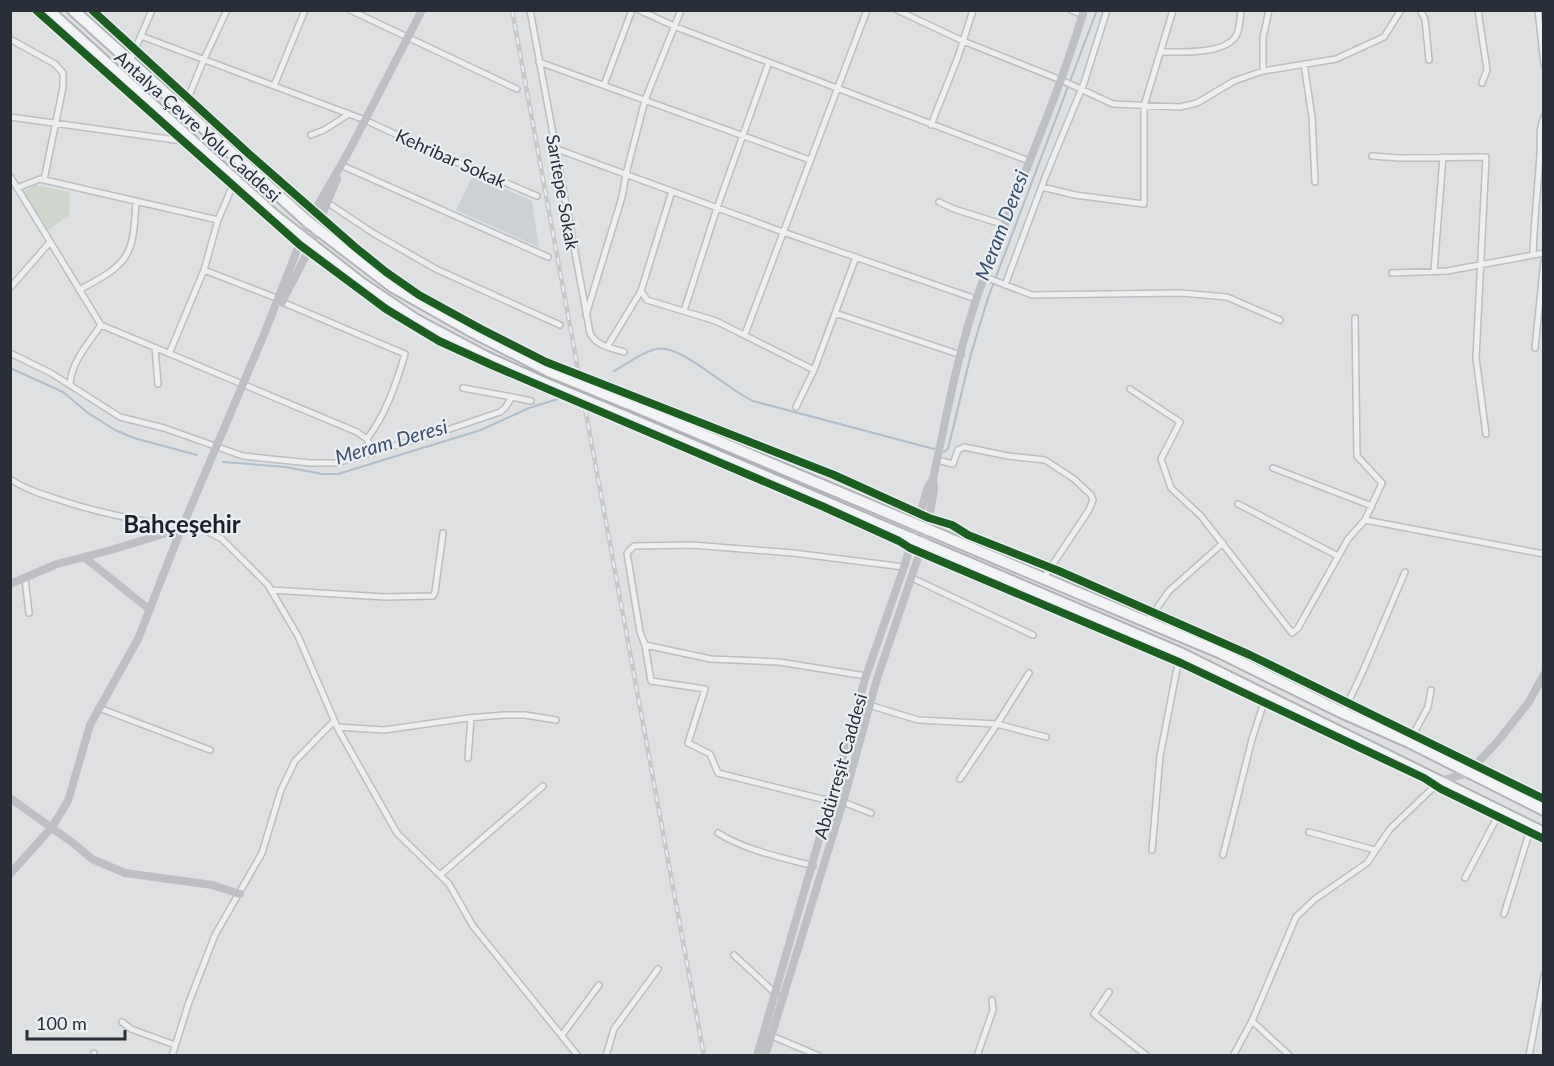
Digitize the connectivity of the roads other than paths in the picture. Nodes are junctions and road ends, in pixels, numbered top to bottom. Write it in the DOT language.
graph roads {
  1 [pos="48,10"];
  2 [pos="152,10"];
  3 [pos="227,10"];
  4 [pos="305,10"];
  5 [pos="350,10"];
  6 [pos="422,10"];
  7 [pos="530,10"];
  8 [pos="632,10"];
  9 [pos="639,10"];
  10 [pos="681,10"];
  11 [pos="867,10"];
  12 [pos="897,10"];
  13 [pos="973,10"];
  14 [pos="1071,10"];
  15 [pos="1107,10"];
  16 [pos="1173,10"];
  17 [pos="1241,10"];
  18 [pos="1269,10"];
  19 [pos="1401,10"];
  20 [pos="1420,10"];
  21 [pos="1478,10"];
  22 [pos="1538,10"];
  23 [pos="77,12"];
  24 [pos="1084,13"];
  25 [pos="676,27"];
  26 [pos="141,36"];
  27 [pos="409,37"];
  28 [pos="10,39"];
  29 [pos="963,41"];
  30 [pos="1160,52"];
  31 [pos="204,58"];
  32 [pos="1430,60"];
  33 [pos="130,62"];
  34 [pos="539,62"];
  35 [pos="769,62"];
  36 [pos="1304,64"];
  37 [pos="1544,64"];
  38 [pos="1263,72"];
  39 [pos="1063,81"];
  40 [pos="1482,82"];
  41 [pos="604,85"];
  42 [pos="274,86"];
  43 [pos="517,89"];
  44 [pos="837,89"];
  45 [pos="1081,90"];
  46 [pos="645,100"];
  47 [pos="1144,105"];
  48 [pos="184,108"];
  49 [pos="349,114"];
  50 [pos="10,117"];
  51 [pos="1544,117"];
  52 [pos="365,120"];
  53 [pos="55,123"];
  54 [pos="932,125"];
  55 [pos="312,135"];
  56 [pos="743,136"];
  57 [pos="194,142"];
  58 [pos="554,148"];
  59 [pos="348,153"];
  60 [pos="1372,156"];
  61 [pos="1443,157"];
  62 [pos="810,160"];
  63 [pos="1029,161"];
  64 [pos="343,166"];
  65 [pos="626,174"];
  66 [pos="11,179"];
  67 [pos="44,180"];
  68 [pos="235,180"];
  69 [pos="1315,182"];
  70 [pos="1042,187"];
  71 [pos="17,188"];
  72 [pos="672,191"];
  73 [pos="537,196"];
  74 [pos="136,201"];
  75 [pos="939,202"];
  76 [pos="328,203"];
  77 [pos="717,208"];
  78 [pos="218,220"];
  79 [pos="312,225"];
  80 [pos="1005,225"];
  81 [pos="783,232"];
  82 [pos="308,241"];
  83 [pos="50,242"];
  84 [pos="1544,253"];
  85 [pos="1533,255"];
  86 [pos="548,257"];
  87 [pos="856,257"];
  88 [pos="1544,261"];
  89 [pos="1480,264"];
  90 [pos="204,270"];
  91 [pos="1434,271"];
  92 [pos="1392,273"];
  93 [pos="987,278"];
  94 [pos="1002,284"];
  95 [pos="10,288"];
  96 [pos="79,290"];
  97 [pos="641,291"];
  98 [pos="976,299"];
  99 [pos="280,300"];
  100 [pos="684,311"];
  101 [pos="835,313"];
  102 [pos="585,315"];
  103 [pos="1355,318"];
  104 [pos="1280,320"];
  105 [pos="101,325"];
  106 [pos="560,326"];
  107 [pos="745,334"];
  108 [pos="607,346"];
  109 [pos="155,348"];
  110 [pos="1535,348"];
  111 [pos="624,352"];
  112 [pos="10,354"];
  113 [pos="169,354"];
  114 [pos="961,355"];
  115 [pos="814,370"];
  116 [pos="158,384"];
  117 [pos="70,385"];
  118 [pos="243,385"];
  119 [pos="463,388"];
  120 [pos="1130,389"];
  121 [pos="512,398"];
  122 [pos="531,401"];
  123 [pos="796,407"];
  124 [pos="1486,434"];
  125 [pos="367,439"];
  126 [pos="217,448"];
  127 [pos="373,453"];
  128 [pos="937,460"];
  129 [pos="1273,468"];
  130 [pos="10,479"];
  131 [pos="1238,504"];
  132 [pos="1372,506"];
  133 [pos="1365,520"];
  134 [pos="184,524"];
  135 [pos="922,528"];
  136 [pos="443,533"];
  137 [pos="918,541"];
  138 [pos="1223,543"];
  139 [pos="1544,554"];
  140 [pos="1338,556"];
  141 [pos="84,557"];
  142 [pos="904,567"];
  143 [pos="1405,572"];
  144 [pos="25,578"];
  145 [pos="912,578"];
  146 [pos="1043,579"];
  147 [pos="10,584"];
  148 [pos="271,590"];
  149 [pos="150,609"];
  150 [pos="29,613"];
  151 [pos="1147,622"];
  152 [pos="1033,635"];
  153 [pos="645,645"];
  154 [pos="1180,653"];
  155 [pos="1029,673"];
  156 [pos="1544,674"];
  157 [pos="866,676"];
  158 [pos="1540,688"];
  159 [pos="1431,690"];
  160 [pos="1267,694"];
  161 [pos="869,705"];
  162 [pos="99,708"];
  163 [pos="1342,713"];
  164 [pos="471,718"];
  165 [pos="556,720"];
  166 [pos="334,721"];
  167 [pos="997,724"];
  168 [pos="337,727"];
  169 [pos="1046,737"];
  170 [pos="1408,742"];
  171 [pos="210,750"];
  172 [pos="468,758"];
  173 [pos="1468,773"];
  174 [pos="960,779"];
  175 [pos="1440,781"];
  176 [pos="543,786"];
  177 [pos="10,798"];
  178 [pos="830,801"];
  179 [pos="843,802"];
  180 [pos="1544,810"];
  181 [pos="1500,812"];
  182 [pos="871,813"];
  183 [pos="52,827"];
  184 [pos="1531,827"];
  185 [pos="1309,832"];
  186 [pos="718,833"];
  187 [pos="1544,833"];
  188 [pos="1152,850"];
  189 [pos="1375,850"];
  190 [pos="1223,855"];
  191 [pos="813,866"];
  192 [pos="10,874"];
  193 [pos="440,875"];
  194 [pos="1465,878"];
  195 [pos="240,894"];
  196 [pos="1504,914"];
  197 [pos="735,956"];
  198 [pos="658,969"];
  199 [pos="1544,976"];
  200 [pos="599,985"];
  201 [pos="1109,992"];
  202 [pos="776,994"];
  203 [pos="992,1000"];
  204 [pos="1535,1018"];
  205 [pos="1544,1020"];
  206 [pos="1252,1021"];
  207 [pos="122,1022"];
  208 [pos="562,1035"];
  209 [pos="772,1036"];
  210 [pos="175,1045"];
  211 [pos="172,1056"];
  212 [pos="578,1056"];
  213 [pos="606,1056"];
  214 [pos="758,1056"];
  215 [pos="765,1056"];
  216 [pos="819,1056"];
  217 [pos="976,1056"];
  218 [pos="1147,1056"];
  219 [pos="1233,1056"];
  220 [pos="1290,1056"];
  221 [pos="1529,1056"];
  1 -- 57 [label="highway, Antalya Çevre Yolu Caddesi"];
  2 -- 26 [label="street"];
  3 -- 31 [label="street"];
  4 -- 42 [label="street"];
  5 -- 27 [label="street"];
  6 -- 27 [label="street"];
  7 -- 34 [label="street, Sarıtepe Sokak"];
  8 -- 41 [label="street"];
  9 -- 25 [label="street"];
  10 -- 25 [label="street"];
  11 -- 44 [label="street"];
  12 -- 29 [label="street"];
  13 -- 29 [label="street"];
  14 -- 24 [label="street"];
  15 -- 45 [label="street"];
  16 -- 30 [label="street"];
  17 -- 30 [label="street"];
  18 -- 38 [label="street"];
  19 -- 36 [label="street"];
  20 -- 32 [label="street"];
  21 -- 40 [label="street"];
  22 -- 37 [label="street"];
  23 -- 33 [label="highway, Antalya Çevre Yolu Caddesi"];
  24 -- 39 [label="street, Abdürreşit Caddesi"];
  25 -- 35 [label="street"];
  25 -- 46 [label="street"];
  26 -- 31 [label="street, Kehribar Sokak"];
  26 -- 33 [label="street"];
  27 -- 43 [label="street"];
  27 -- 52 [label="street"];
  28 -- 53 [label="street"];
  29 -- 39 [label="street"];
  29 -- 54 [label="street"];
  30 -- 47 [label="street"];
  31 -- 42 [label="street, Kehribar Sokak"];
  31 -- 48 [label="street"];
  33 -- 48 [label="highway, Antalya Çevre Yolu Caddesi"];
  34 -- 41 [label="street"];
  34 -- 58 [label="street, Sarıtepe Sokak"];
  35 -- 44 [label="street"];
  35 -- 56 [label="street"];
  36 -- 38 [label="street"];
  36 -- 69 [label="street"];
  38 -- 47 [label="street"];
  39 -- 45 [label="street"];
  39 -- 63 [label="street, Abdürreşit Caddesi"];
  41 -- 46 [label="street"];
  42 -- 49 [label="street, Kehribar Sokak"];
  44 -- 54 [label="street"];
  44 -- 62 [label="street"];
  45 -- 47 [label="street"];
  45 -- 70 [label="street"];
  46 -- 56 [label="street"];
  46 -- 65 [label="street"];
  47 -- 70 [label="street"];
  48 -- 79 [label="highway, Antalya Çevre Yolu Caddesi"];
  49 -- 52 [label="street, Kehribar Sokak"];
  49 -- 55 [label="street"];
  50 -- 53 [label="street"];
  51 -- 85 [label="street"];
  52 -- 59 [label="street"];
  52 -- 73 [label="street, Kehribar Sokak"];
  53 -- 57 [label="street"];
  53 -- 67 [label="street"];
  54 -- 63 [label="street"];
  56 -- 62 [label="street"];
  56 -- 77 [label="street"];
  57 -- 68 [label="highway, Antalya Çevre Yolu Caddesi"];
  58 -- 65 [label="street"];
  58 -- 102 [label="street, Sarıtepe Sokak"];
  59 -- 64 [label="street"];
  59 -- 79 [label="street"];
  60 -- 61 [label="street"];
  61 -- 89 [label="street"];
  61 -- 91 [label="street"];
  62 -- 81 [label="street"];
  63 -- 80 [label="street, Abdürreşit Caddesi"];
  64 -- 76 [label="street"];
  64 -- 86 [label="street"];
  65 -- 72 [label="street"];
  65 -- 102 [label="street"];
  66 -- 71 [label="street"];
  67 -- 71 [label="street"];
  67 -- 74 [label="street"];
  68 -- 78 [label="street"];
  68 -- 82 [label="highway, Antalya Çevre Yolu Caddesi"];
  70 -- 94 [label="street"];
  71 -- 83 [label="street"];
  72 -- 77 [label="street"];
  72 -- 97 [label="street"];
  74 -- 78 [label="street"];
  74 -- 96 [label="street"];
  75 -- 80 [label="street"];
  76 -- 79 [label="street"];
  76 -- 106 [label="street"];
  77 -- 81 [label="street"];
  77 -- 100 [label="street"];
  78 -- 90 [label="street"];
  79 -- 82 [label="street"];
  79 -- 135 [label="highway, Antalya Çevre Yolu Caddesi, bridge"];
  80 -- 93 [label="street, Abdürreşit Caddesi"];
  81 -- 87 [label="street"];
  81 -- 107 [label="street"];
  82 -- 99 [label="street"];
  82 -- 99 [label="street"];
  82 -- 137 [label="highway, Antalya Çevre Yolu Caddesi, bridge"];
  83 -- 95 [label="street"];
  83 -- 96 [label="street"];
  84 -- 85 [label="street"];
  85 -- 89 [label="street"];
  87 -- 98 [label="street"];
  87 -- 101 [label="street"];
  88 -- 110 [label="street"];
  89 -- 91 [label="street"];
  89 -- 124 [label="street"];
  90 -- 99 [label="street"];
  90 -- 113 [label="street"];
  91 -- 92 [label="street"];
  93 -- 94 [label="street"];
  93 -- 98 [label="street, Abdürreşit Caddesi"];
  94 -- 104 [label="street"];
  96 -- 105 [label="street"];
  97 -- 100 [label="street"];
  97 -- 108 [label="street"];
  98 -- 114 [label="street, Abdürreşit Caddesi"];
  99 -- 118 [label="street"];
  99 -- 125 [label="street"];
  100 -- 107 [label="street"];
  101 -- 114 [label="street"];
  101 -- 115 [label="street"];
  102 -- 108 [label="street, Sarıtepe Sokak"];
  103 -- 132 [label="street"];
  105 -- 109 [label="street"];
  105 -- 117 [label="street"];
  107 -- 115 [label="street"];
  108 -- 111 [label="street, Sarıtepe Sokak"];
  109 -- 113 [label="street"];
  109 -- 116 [label="street"];
  112 -- 117 [label="street"];
  113 -- 118 [label="street"];
  114 -- 128 [label="street, Abdürreşit Caddesi"];
  115 -- 123 [label="street"];
  117 -- 126 [label="street"];
  118 -- 125 [label="street"];
  118 -- 126 [label="street"];
  119 -- 121 [label="street"];
  120 -- 138 [label="street"];
  121 -- 122 [label="street"];
  121 -- 127 [label="street"];
  125 -- 127 [label="street"];
  126 -- 127 [label="street"];
  126 -- 134 [label="street"];
  128 -- 135 [label="street, Abdürreşit Caddesi"];
  128 -- 146 [label="street"];
  129 -- 132 [label="street"];
  130 -- 134 [label="street"];
  131 -- 140 [label="street"];
  132 -- 133 [label="street"];
  133 -- 139 [label="street"];
  133 -- 140 [label="street"];
  134 -- 141 [label="street"];
  134 -- 148 [label="street"];
  134 -- 149 [label="street"];
  135 -- 137 [label="street, Abdürreşit Caddesi"];
  135 -- 146 [label="highway, Antalya Çevre Yolu Caddesi"];
  136 -- 148 [label="street"];
  137 -- 142 [label="street, Abdürreşit Caddesi"];
  137 -- 145 [label="street, Abdürreşit Caddesi"];
  137 -- 154 [label="highway, Antalya Çevre Yolu Caddesi"];
  138 -- 140 [label="street"];
  138 -- 151 [label="street"];
  141 -- 144 [label="street"];
  141 -- 149 [label="street"];
  142 -- 153 [label="street"];
  142 -- 157 [label="street, Abdürreşit Caddesi"];
  143 -- 163 [label="street"];
  144 -- 147 [label="street"];
  144 -- 150 [label="street"];
  145 -- 152 [label="street"];
  145 -- 161 [label="street, Abdürreşit Caddesi"];
  146 -- 151 [label="highway, Antalya Çevre Yolu Caddesi"];
  148 -- 166 [label="street"];
  149 -- 162 [label="street"];
  151 -- 163 [label="highway, Antalya Çevre Yolu Caddesi"];
  153 -- 157 [label="street"];
  153 -- 178 [label="street"];
  154 -- 160 [label="highway, Antalya Çevre Yolu Caddesi"];
  154 -- 188 [label="street"];
  155 -- 167 [label="street"];
  156 -- 158 [label="street"];
  157 -- 178 [label="street, Abdürreşit Caddesi"];
  158 -- 173 [label="street"];
  159 -- 170 [label="street"];
  160 -- 175 [label="highway, Antalya Çevre Yolu Caddesi"];
  160 -- 190 [label="street"];
  161 -- 167 [label="street"];
  161 -- 179 [label="street, Abdürreşit Caddesi"];
  162 -- 171 [label="street"];
  162 -- 183 [label="street"];
  163 -- 170 [label="highway, Antalya Çevre Yolu Caddesi"];
  164 -- 165 [label="street"];
  164 -- 168 [label="street"];
  164 -- 172 [label="street"];
  166 -- 168 [label="street"];
  166 -- 195 [label="street"];
  167 -- 169 [label="street"];
  167 -- 174 [label="street"];
  168 -- 193 [label="street"];
  170 -- 173 [label="highway, Antalya Çevre Yolu Caddesi"];
  173 -- 175 [label="street"];
  173 -- 180 [label="highway, Antalya Çevre Yolu Caddesi"];
  175 -- 181 [label="highway, Antalya Çevre Yolu Caddesi"];
  175 -- 189 [label="street"];
  176 -- 193 [label="street"];
  177 -- 183 [label="street"];
  178 -- 191 [label="street, Abdürreşit Caddesi"];
  179 -- 182 [label="street"];
  179 -- 209 [label="street, Abdürreşit Caddesi"];
  181 -- 184 [label="highway, Antalya Çevre Yolu Caddesi"];
  181 -- 194 [label="street"];
  183 -- 192 [label="street"];
  183 -- 195 [label="street"];
  184 -- 187 [label="highway, Antalya Çevre Yolu Caddesi"];
  184 -- 196 [label="street"];
  185 -- 189 [label="street"];
  186 -- 191 [label="street"];
  189 -- 206 [label="street"];
  191 -- 202 [label="street, Abdürreşit Caddesi"];
  193 -- 208 [label="street"];
  195 -- 210 [label="street"];
  197 -- 202 [label="street"];
  198 -- 213 [label="street"];
  199 -- 204 [label="street"];
  200 -- 208 [label="street"];
  201 -- 218 [label="street"];
  202 -- 214 [label="street, Abdürreşit Caddesi"];
  203 -- 217 [label="street"];
  204 -- 205 [label="street"];
  204 -- 221 [label="street"];
  206 -- 219 [label="street"];
  206 -- 220 [label="street"];
  207 -- 210 [label="street"];
  208 -- 212 [label="street"];
  209 -- 215 [label="street, Abdürreşit Caddesi"];
  209 -- 216 [label="street"];
  210 -- 211 [label="street"];
}
